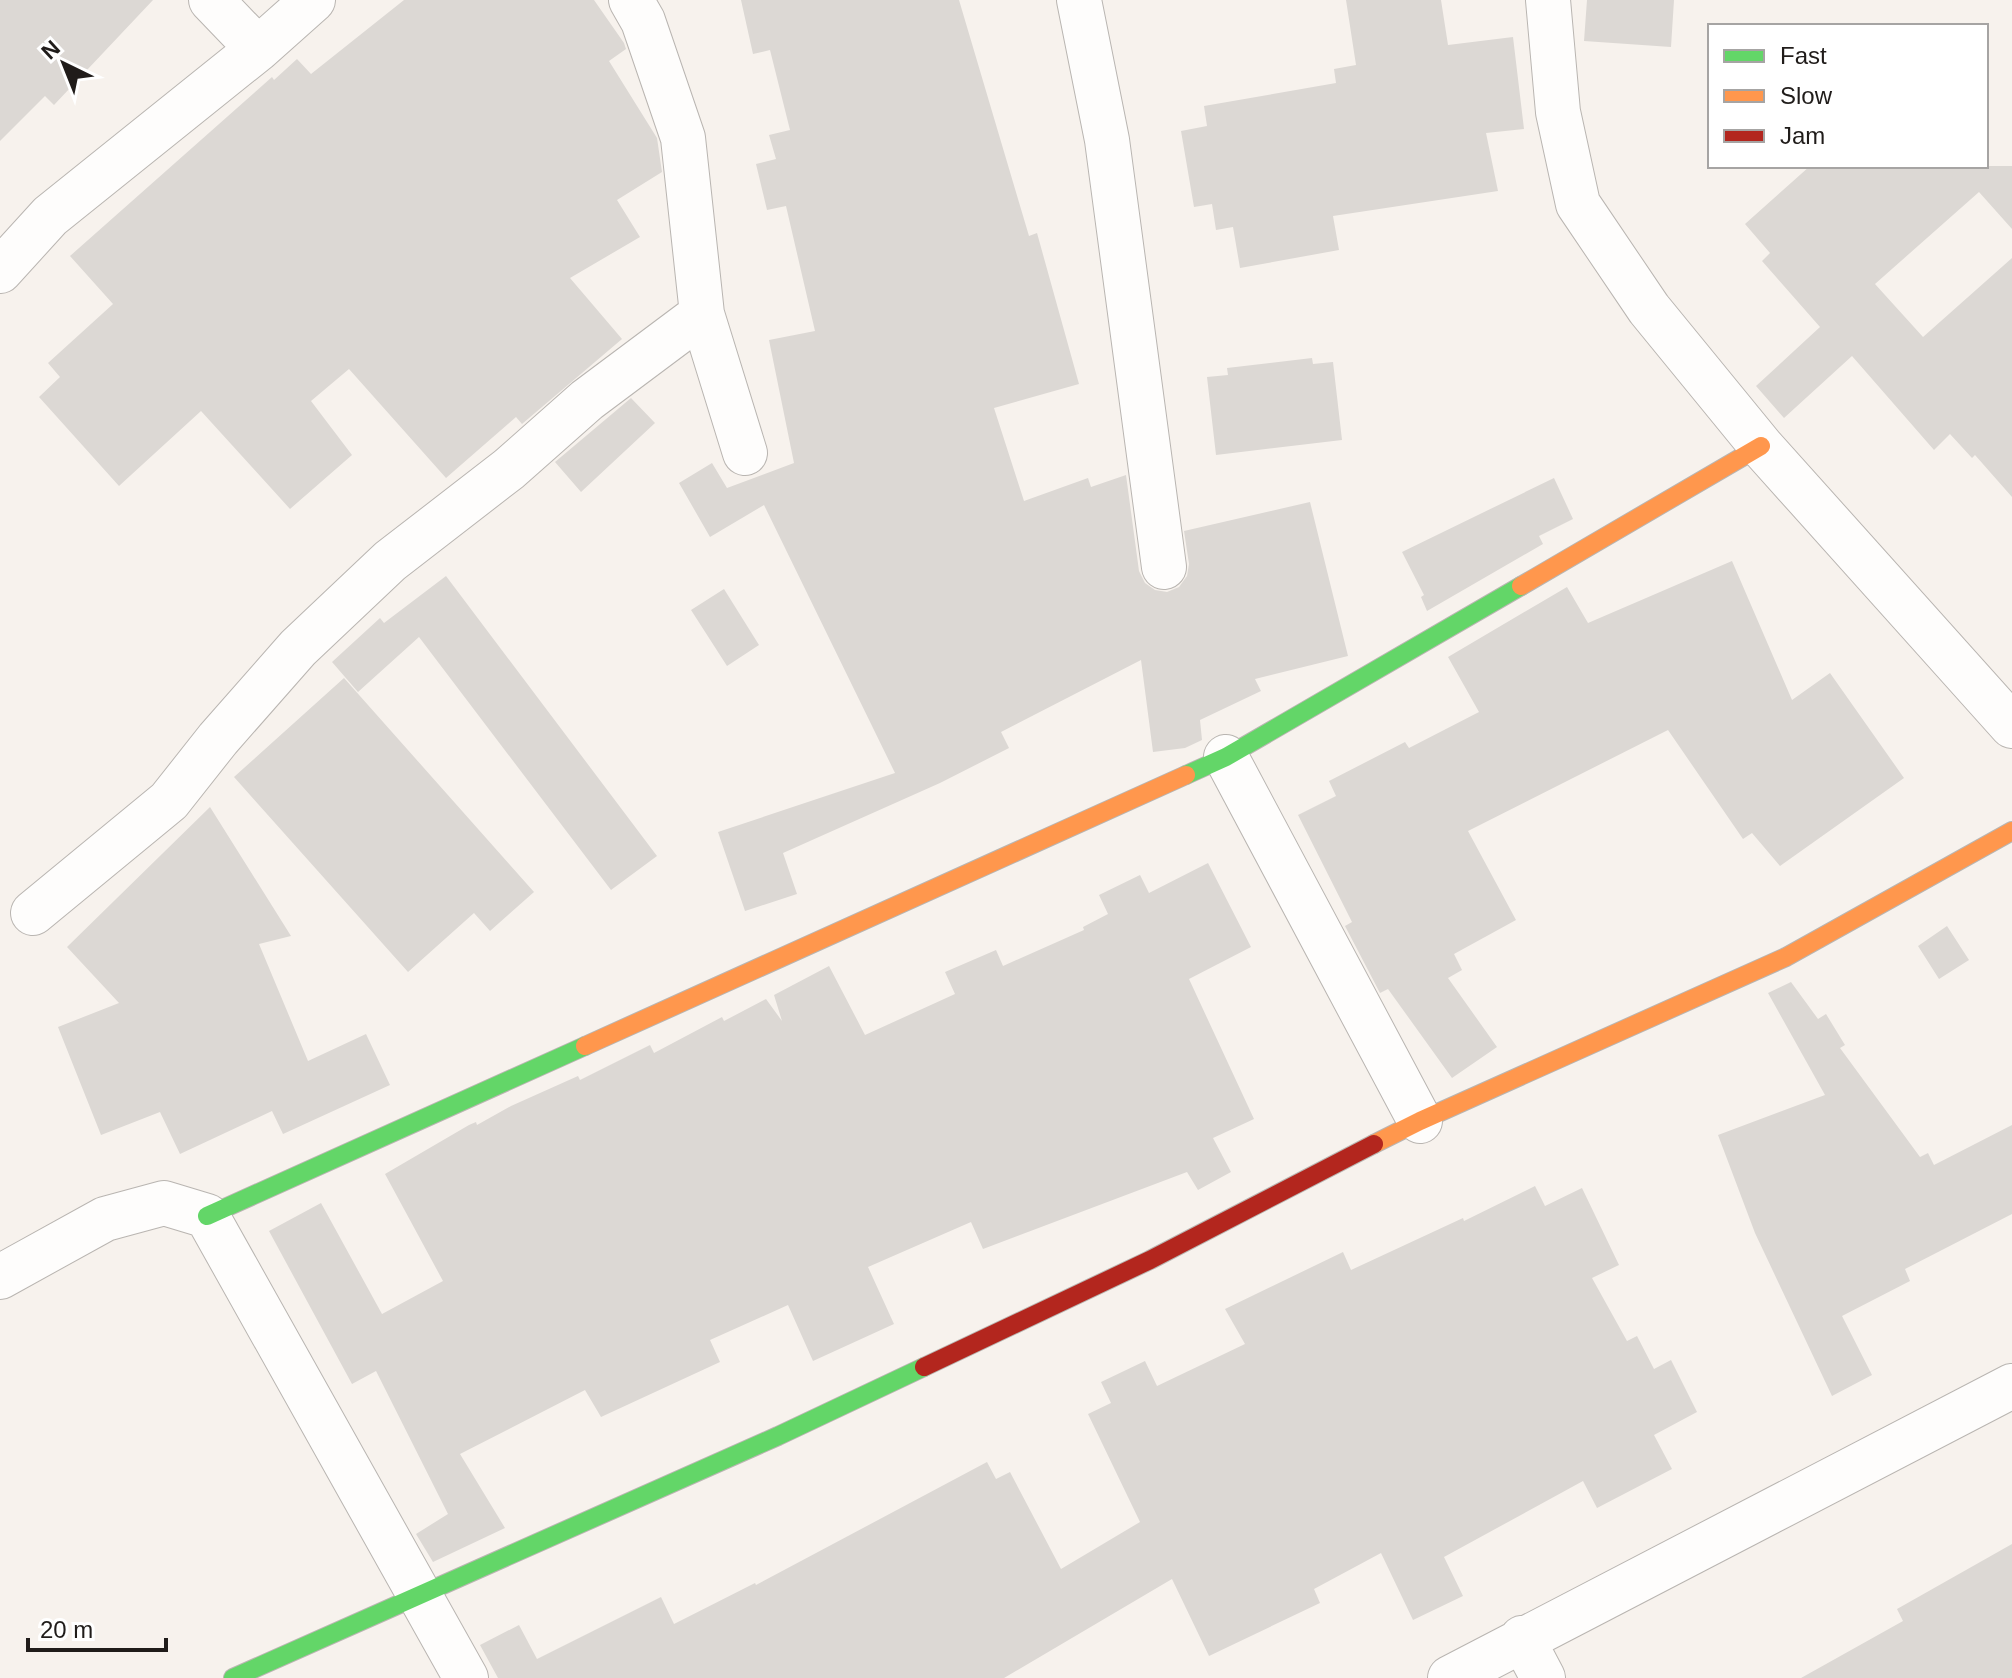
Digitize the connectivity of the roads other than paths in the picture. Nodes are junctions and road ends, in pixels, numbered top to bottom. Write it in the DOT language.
graph roads {
  1 [pos="211,0"];
  2 [pos="313,0"];
  3 [pos="631,0"];
  4 [pos="1079,0"];
  5 [pos="1548,0"];
  6 [pos="258,49"];
  7 [pos="0,271"];
  8 [pos="702,314"];
  9 [pos="1761,446"];
  10 [pos="745,453"];
  11 [pos="1164,567"];
  12 [pos="2010,720"];
  13 [pos="1226,757"];
  14 [pos="2012,831"];
  15 [pos="33,913"];
  16 [pos="1420,1121"];
  17 [pos="207,1216"];
  18 [pos="0,1277"];
  19 [pos="2012,1386"];
  20 [pos="421,1596"];
  21 [pos="1522,1638"];
  22 [pos="233,1678"];
  23 [pos="466,1678"];
  24 [pos="1450,1678"];
  25 [pos="1543,1678"];
  1 -- 6 [label="street"];
  2 -- 6 [label="street"];
  3 -- 8 [label="street"];
  4 -- 11 [label="street"];
  5 -- 9 [label="street"];
  6 -- 7 [label="street"];
  8 -- 10 [label="street"];
  8 -- 15 [label="street"];
  9 -- 12 [label="street"];
  9 -- 13 [label="street"];
  13 -- 16 [label="street"];
  13 -- 17 [label="street"];
  14 -- 16 [label="street"];
  16 -- 20 [label="street"];
  17 -- 18 [label="street"];
  17 -- 20 [label="street"];
  19 -- 21 [label="street"];
  20 -- 22 [label="street"];
  20 -- 23 [label="street"];
  21 -- 24 [label="street"];
  21 -- 25 [label="street"];
}
